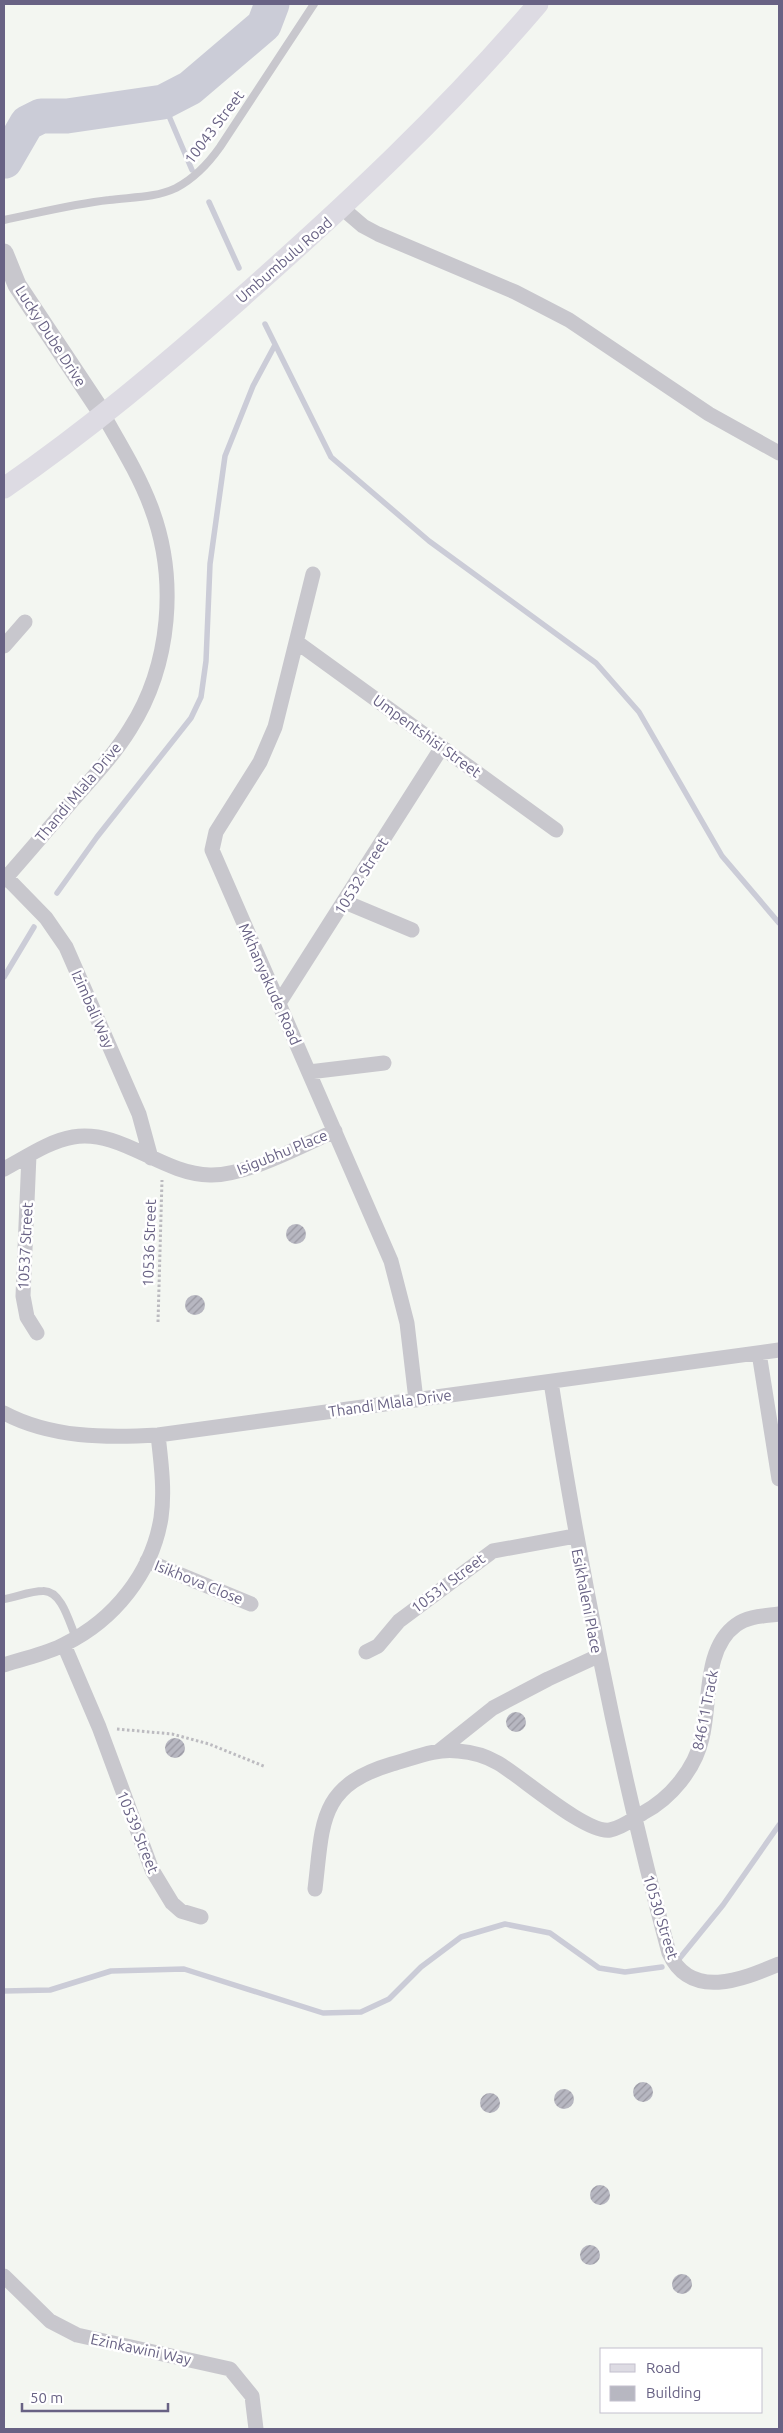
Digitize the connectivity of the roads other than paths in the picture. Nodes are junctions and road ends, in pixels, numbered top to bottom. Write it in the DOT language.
graph roads {
  1 [pos="314,4"];
  2 [pos="538,4"];
  3 [pos="342,208"];
  4 [pos="4,220"];
  5 [pos="4,253"];
  6 [pos="11,287"];
  7 [pos="104,416"];
  8 [pos="779,453"];
  9 [pos="4,488"];
  10 [pos="313,574"];
  11 [pos="25,622"];
  12 [pos="298,643"];
  13 [pos="4,646"];
  14 [pos="442,747"];
  15 [pos="556,830"];
  16 [pos="5,878"];
  17 [pos="345,902"];
  18 [pos="412,930"];
  19 [pos="279,1004"];
  20 [pos="384,1063"];
  21 [pos="309,1072"];
  22 [pos="334,1131"];
  23 [pos="29,1155"];
  24 [pos="157,1161"];
  25 [pos="4,1169"];
  26 [pos="37,1333"];
  27 [pos="779,1350"];
  28 [pos="759,1353"];
  29 [pos="551,1382"];
  30 [pos="416,1400"];
  31 [pos="4,1413"];
  32 [pos="158,1435"];
  33 [pos="779,1479"];
  34 [pos="575,1536"];
  35 [pos="147,1561"];
  36 [pos="4,1600"];
  37 [pos="250,1604"];
  38 [pos="779,1614"];
  39 [pos="70,1642"];
  40 [pos="366,1652"];
  41 [pos="598,1656"];
  42 [pos="4,1665"];
  43 [pos="440,1751"];
  44 [pos="634,1819"];
  45 [pos="315,1889"];
  46 [pos="201,1917"];
  47 [pos="779,1964"];
  48 [pos="4,2276"];
  49 [pos="256,2429"];
  1 -- 4 [label="lane, 10043 Street"];
  2 -- 3 [label="main road, Umbumbulu Road"];
  3 -- 7 [label="main road, Umbumbulu Road"];
  3 -- 8 [label="street"];
  5 -- 6 [label="street, Lucky Dube Drive"];
  6 -- 7 [label="street, Lucky Dube Drive"];
  7 -- 9 [label="main road, Umbumbulu Road"];
  7 -- 16 [label="street, Thandi Mlala Drive"];
  10 -- 12 [label="street, Mkhanyakude Road"];
  11 -- 13 [label="street"];
  12 -- 14 [label="street, Umpentshisi Street"];
  12 -- 19 [label="street, Mkhanyakude Road"];
  14 -- 15 [label="street, Umpentshisi Street"];
  14 -- 17 [label="street, 10532 Street"];
  16 -- 24 [label="street, Izimbali Way"];
  17 -- 18 [label="street"];
  17 -- 19 [label="street, 10532 Street"];
  19 -- 21 [label="street, Mkhanyakude Road"];
  20 -- 21 [label="street"];
  21 -- 22 [label="street, Mkhanyakude Road"];
  22 -- 24 [label="street, Isigubhu Place"];
  22 -- 30 [label="street, Mkhanyakude Road"];
  23 -- 24 [label="street, Isigubhu Place"];
  23 -- 25 [label="street, Isigubhu Place"];
  23 -- 26 [label="street, 10537 Street"];
  27 -- 28 [label="street, Thandi Mlala Drive"];
  28 -- 29 [label="street, Thandi Mlala Drive"];
  28 -- 33 [label="street"];
  29 -- 30 [label="street, Thandi Mlala Drive"];
  29 -- 34 [label="street, Esikhaleni Place"];
  30 -- 32 [label="street, Thandi Mlala Drive"];
  31 -- 32 [label="street, Thandi Mlala Drive"];
  32 -- 35 [label="street"];
  34 -- 40 [label="street, 10531 Street"];
  34 -- 41 [label="street, Esikhaleni Place"];
  35 -- 37 [label="street, Isikhova Close"];
  35 -- 39 [label="street"];
  36 -- 39 [label="lane"];
  38 -- 44 [label="street, 84611 Track"];
  39 -- 42 [label="street"];
  39 -- 46 [label="street, 10539 Street"];
  41 -- 43 [label="street"];
  41 -- 44 [label="street, Esikhaleni Place"];
  43 -- 44 [label="street, 84611 Track"];
  43 -- 45 [label="street"];
  44 -- 47 [label="street, 10530 Street"];
  48 -- 49 [label="street, Ezinkawini Way"];
}
